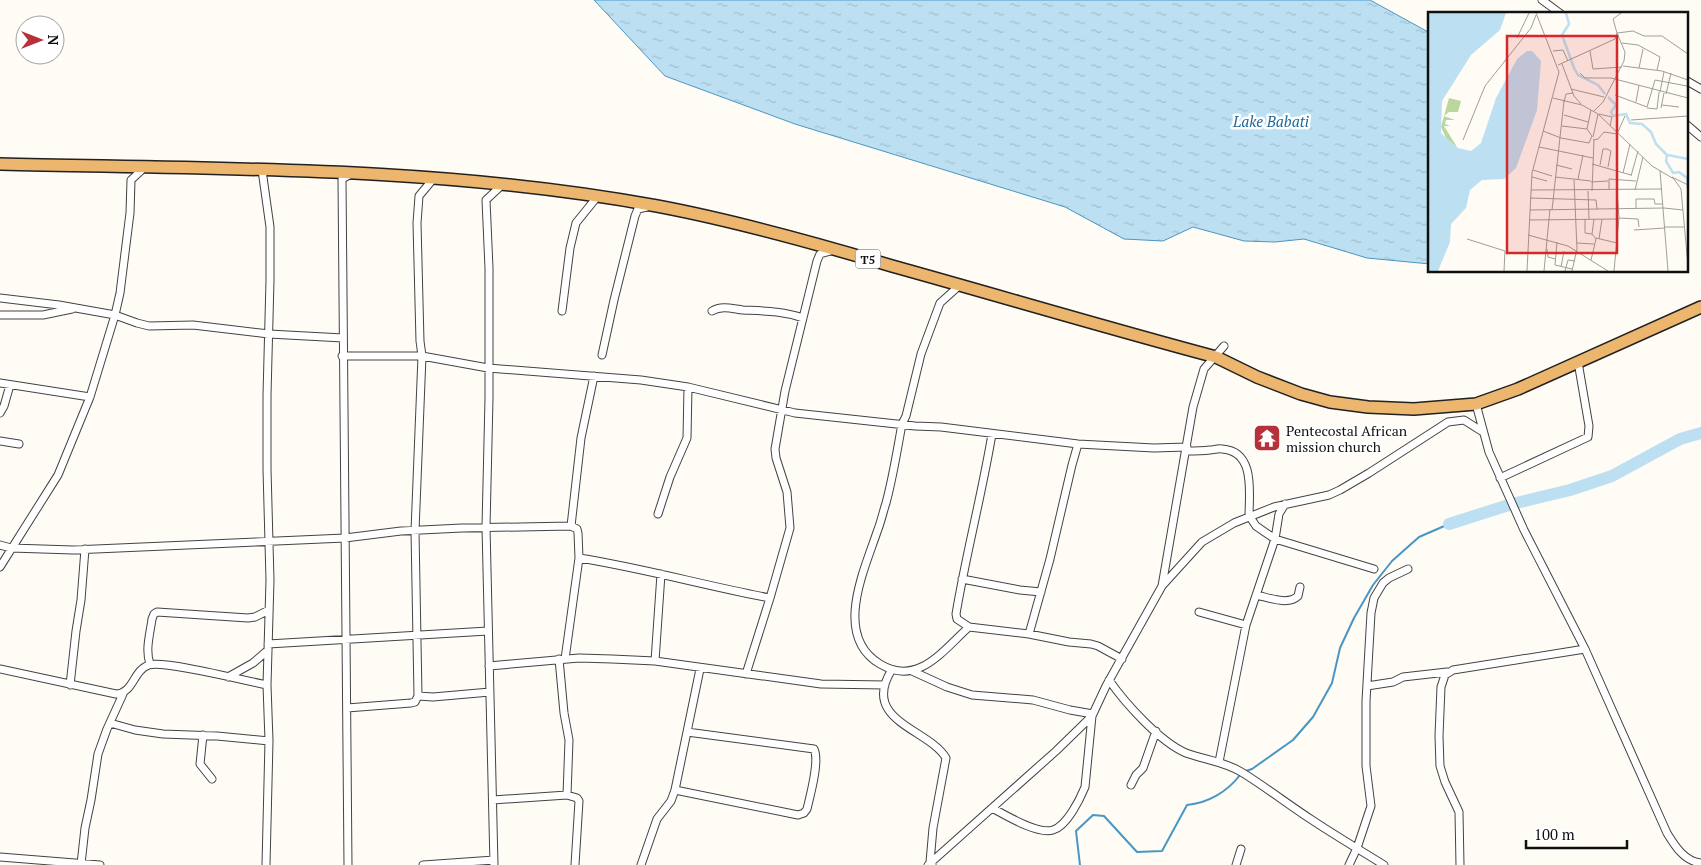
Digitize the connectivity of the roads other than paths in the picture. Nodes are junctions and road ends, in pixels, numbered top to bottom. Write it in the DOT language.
graph roads {
  1 [pos="1542,0"];
  2 [pos="1558,12"];
  3 [pos="1688,82"];
  4 [pos="1701,89"];
  5 [pos="1688,126"];
  6 [pos="1701,138"];
  7 [pos="0,164"];
  8 [pos="146,167"];
  9 [pos="262,170"];
  10 [pos="353,172"];
  11 [pos="434,178"];
  12 [pos="502,185"];
  13 [pos="597,197"];
  14 [pos="655,206"];
  15 [pos="837,250"];
  16 [pos="960,285"];
  17 [pos="0,298"];
  18 [pos="75,308"];
  19 [pos="1701,308"];
  20 [pos="562,311"];
  21 [pos="712,311"];
  22 [pos="0,315"];
  23 [pos="115,315"];
  24 [pos="803,318"];
  25 [pos="269,334"];
  26 [pos="343,338"];
  27 [pos="1224,346"];
  28 [pos="602,355"];
  29 [pos="342,356"];
  30 [pos="422,356"];
  31 [pos="1216,357"];
  32 [pos="1578,362"];
  33 [pos="488,368"];
  34 [pos="594,376"];
  35 [pos="0,383"];
  36 [pos="10,385"];
  37 [pos="688,387"];
  38 [pos="90,397"];
  39 [pos="1476,404"];
  40 [pos="782,410"];
  41 [pos="0,413"];
  42 [pos="902,424"];
  43 [pos="1483,432"];
  44 [pos="992,434"];
  45 [pos="0,441"];
  46 [pos="19,444"];
  47 [pos="1078,444"];
  48 [pos="1187,449"];
  49 [pos="1500,478"];
  50 [pos="1285,504"];
  51 [pos="658,514"];
  52 [pos="1250,517"];
  53 [pos="571,526"];
  54 [pos="486,527"];
  55 [pos="415,531"];
  56 [pos="345,538"];
  57 [pos="1275,539"];
  58 [pos="268,540"];
  59 [pos="0,546"];
  60 [pos="12,548"];
  61 [pos="85,549"];
  62 [pos="578,558"];
  63 [pos="0,567"];
  64 [pos="1374,570"];
  65 [pos="1408,570"];
  66 [pos="662,574"];
  67 [pos="962,579"];
  68 [pos="1162,586"];
  69 [pos="1300,587"];
  70 [pos="1041,592"];
  71 [pos="1256,595"];
  72 [pos="770,598"];
  73 [pos="268,610"];
  74 [pos="1199,612"];
  75 [pos="1246,624"];
  76 [pos="969,627"];
  77 [pos="488,631"];
  78 [pos="1028,634"];
  79 [pos="416,636"];
  80 [pos="346,640"];
  81 [pos="268,647"];
  82 [pos="1585,649"];
  83 [pos="562,659"];
  84 [pos="1122,659"];
  85 [pos="655,661"];
  86 [pos="150,664"];
  87 [pos="489,666"];
  88 [pos="700,668"];
  89 [pos="0,670"];
  90 [pos="891,671"];
  91 [pos="912,671"];
  92 [pos="1447,672"];
  93 [pos="746,674"];
  94 [pos="228,676"];
  95 [pos="1109,680"];
  96 [pos="885,684"];
  97 [pos="70,685"];
  98 [pos="267,685"];
  99 [pos="1367,686"];
  100 [pos="490,692"];
  101 [pos="123,694"];
  102 [pos="418,696"];
  103 [pos="347,708"];
  104 [pos="1092,715"];
  105 [pos="110,723"];
  106 [pos="1156,731"];
  107 [pos="687,732"];
  108 [pos="203,735"];
  109 [pos="269,741"];
  110 [pos="1219,762"];
  111 [pos="212,779"];
  112 [pos="1131,785"];
  113 [pos="675,790"];
  114 [pos="566,795"];
  115 [pos="493,800"];
  116 [pos="992,808"];
  117 [pos="1357,848"];
  118 [pos="1241,849"];
  119 [pos="0,857"];
  120 [pos="494,862"];
  121 [pos="1701,863"];
  122 [pos="81,864"];
  123 [pos="931,864"];
  124 [pos="100,865"];
  125 [pos="266,865"];
  126 [pos="348,865"];
  127 [pos="423,865"];
  128 [pos="575,865"];
  129 [pos="641,865"];
  130 [pos="1236,865"];
  131 [pos="1349,865"];
  132 [pos="1384,865"];
  133 [pos="1460,865"];
  1 -- 2 [label="street"];
  3 -- 4 [label="street"];
  5 -- 6 [label="street"];
  7 -- 8 [label="highway, T5"];
  8 -- 9 [label="highway, T5"];
  8 -- 23 [label="street"];
  9 -- 10 [label="highway, T5"];
  9 -- 25 [label="street"];
  10 -- 11 [label="highway, T5"];
  10 -- 26 [label="street"];
  11 -- 12 [label="highway, T5"];
  11 -- 30 [label="street"];
  12 -- 13 [label="highway, T5"];
  12 -- 33 [label="street"];
  13 -- 14 [label="highway, T5"];
  13 -- 20 [label="street"];
  14 -- 15 [label="highway, T5"];
  14 -- 28 [label="street"];
  15 -- 16 [label="highway, T5"];
  15 -- 24 [label="street"];
  16 -- 31 [label="highway, T5"];
  16 -- 42 [label="street"];
  17 -- 18 [label="street"];
  18 -- 22 [label="street"];
  18 -- 23 [label="street"];
  19 -- 32 [label="highway, T5"];
  21 -- 24 [label="street"];
  23 -- 25 [label="street"];
  23 -- 38 [label="street"];
  24 -- 40 [label="street"];
  25 -- 26 [label="street"];
  25 -- 58 [label="street"];
  26 -- 29 [label="street"];
  27 -- 31 [label="street"];
  29 -- 30 [label="street"];
  29 -- 56 [label="street"];
  30 -- 33 [label="street"];
  30 -- 55 [label="street"];
  31 -- 39 [label="highway, T5"];
  31 -- 48 [label="street"];
  32 -- 39 [label="highway, T5"];
  32 -- 49 [label="street"];
  33 -- 34 [label="street"];
  33 -- 54 [label="street"];
  34 -- 37 [label="street"];
  34 -- 53 [label="street"];
  35 -- 36 [label="street"];
  36 -- 38 [label="street"];
  36 -- 41 [label="street"];
  37 -- 40 [label="street"];
  37 -- 51 [label="street"];
  38 -- 60 [label="street"];
  39 -- 43 [label="street"];
  40 -- 42 [label="street"];
  40 -- 72 [label="street"];
  42 -- 44 [label="street"];
  42 -- 90 [label="street"];
  43 -- 49 [label="street"];
  43 -- 50 [label="street"];
  44 -- 47 [label="street"];
  44 -- 67 [label="street"];
  45 -- 46 [label="street"];
  47 -- 48 [label="street"];
  47 -- 70 [label="street"];
  48 -- 52 [label="street"];
  48 -- 68 [label="street"];
  49 -- 82 [label="street"];
  50 -- 52 [label="street"];
  50 -- 57 [label="street"];
  52 -- 57 [label="street"];
  52 -- 68 [label="street"];
  53 -- 54 [label="street"];
  53 -- 62 [label="street"];
  54 -- 55 [label="street"];
  54 -- 77 [label="street"];
  55 -- 56 [label="street"];
  55 -- 79 [label="street"];
  56 -- 58 [label="street"];
  56 -- 80 [label="street"];
  57 -- 64 [label="street"];
  57 -- 71 [label="street"];
  58 -- 61 [label="street"];
  58 -- 73 [label="street"];
  59 -- 60 [label="street"];
  60 -- 61 [label="street"];
  60 -- 63 [label="street"];
  61 -- 97 [label="street"];
  62 -- 66 [label="street"];
  62 -- 83 [label="street"];
  65 -- 99 [label="street"];
  66 -- 72 [label="street"];
  66 -- 85 [label="street"];
  67 -- 70 [label="street"];
  67 -- 76 [label="street"];
  68 -- 84 [label="street"];
  69 -- 71 [label="street"];
  70 -- 78 [label="street"];
  71 -- 75 [label="street"];
  72 -- 93 [label="street"];
  73 -- 81 [label="street"];
  73 -- 86 [label="street"];
  74 -- 75 [label="street"];
  75 -- 110 [label="street"];
  76 -- 78 [label="street"];
  76 -- 91 [label="street"];
  77 -- 79 [label="street"];
  77 -- 87 [label="street"];
  78 -- 84 [label="street"];
  79 -- 80 [label="street"];
  79 -- 102 [label="street"];
  80 -- 81 [label="street"];
  80 -- 103 [label="street"];
  81 -- 94 [label="street"];
  81 -- 98 [label="street"];
  82 -- 92 [label="street"];
  82 -- 121 [label="street"];
  83 -- 85 [label="street"];
  83 -- 87 [label="street"];
  83 -- 114 [label="street"];
  84 -- 95 [label="street"];
  85 -- 88 [label="street"];
  86 -- 94 [label="street"];
  86 -- 101 [label="street"];
  87 -- 100 [label="street"];
  88 -- 93 [label="street"];
  88 -- 107 [label="street"];
  89 -- 97 [label="street"];
  90 -- 91 [label="street"];
  90 -- 96 [label="street"];
  91 -- 104 [label="street"];
  92 -- 99 [label="street"];
  92 -- 133 [label="street"];
  93 -- 96 [label="street"];
  94 -- 98 [label="street"];
  95 -- 104 [label="street"];
  95 -- 106 [label="street"];
  96 -- 123 [label="street"];
  97 -- 101 [label="street"];
  98 -- 109 [label="street"];
  99 -- 117 [label="street"];
  100 -- 102 [label="street"];
  100 -- 115 [label="street"];
  101 -- 105 [label="street"];
  102 -- 103 [label="street"];
  103 -- 126 [label="street"];
  104 -- 116 [label="street"];
  104 -- 116 [label="street"];
  105 -- 108 [label="street"];
  105 -- 122 [label="street"];
  106 -- 110 [label="street"];
  106 -- 112 [label="street"];
  107 -- 113 [label="street"];
  107 -- 113 [label="street"];
  108 -- 109 [label="street"];
  108 -- 111 [label="street"];
  109 -- 125 [label="street"];
  110 -- 117 [label="street"];
  113 -- 129 [label="street"];
  114 -- 115 [label="street"];
  114 -- 128 [label="street"];
  115 -- 120 [label="street"];
  116 -- 123 [label="street"];
  117 -- 131 [label="street"];
  117 -- 132 [label="street"];
  118 -- 130 [label="street"];
  119 -- 122 [label="street"];
  120 -- 127 [label="street"];
  122 -- 124 [label="street"];
}
